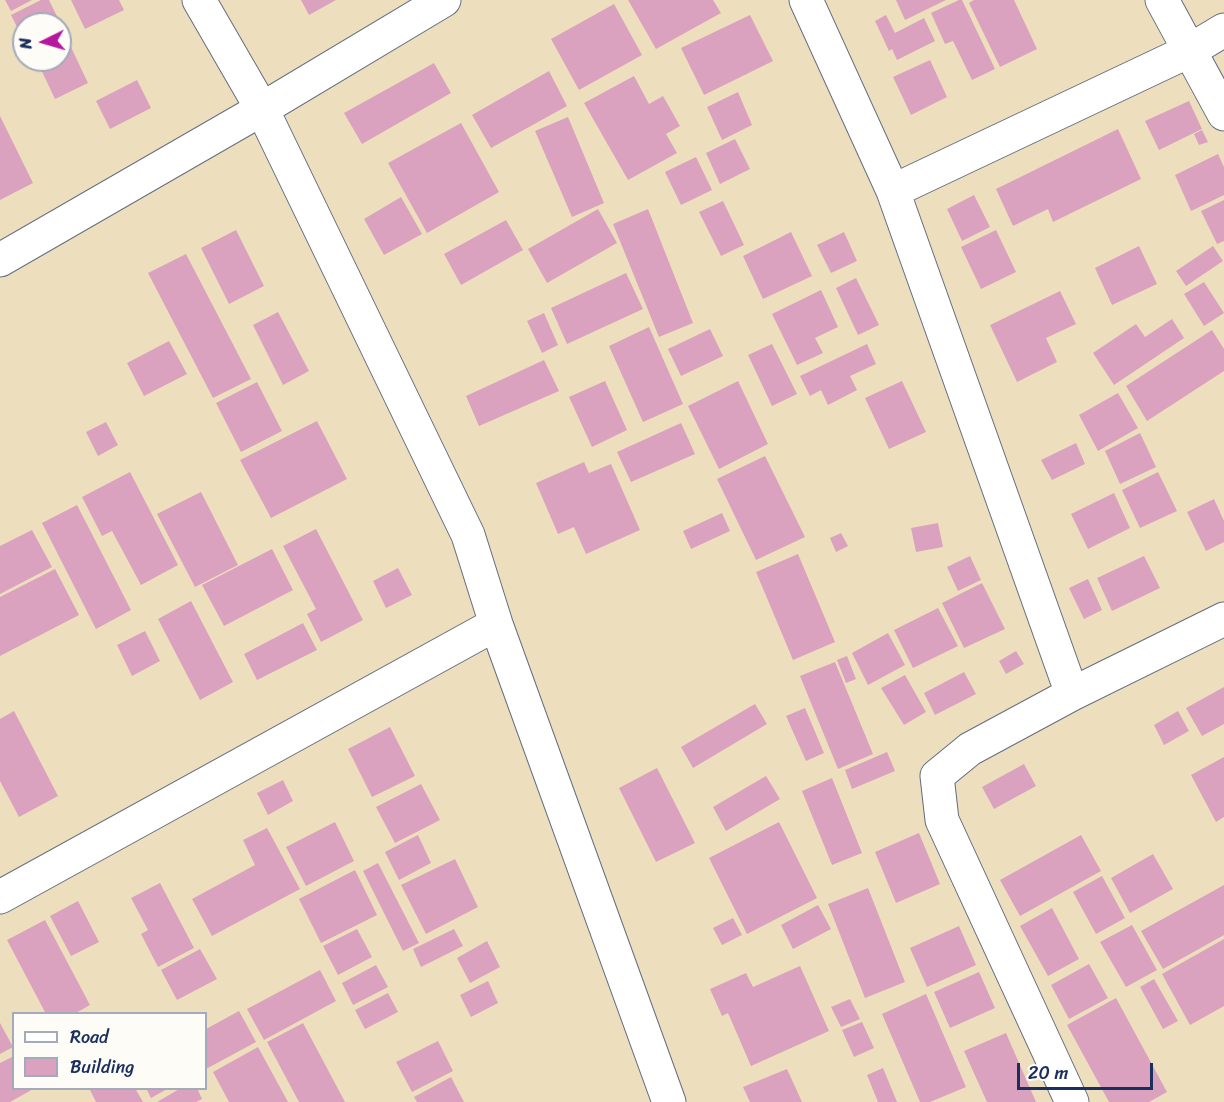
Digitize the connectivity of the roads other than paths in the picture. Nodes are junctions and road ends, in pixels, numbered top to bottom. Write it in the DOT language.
graph roads {
  1 [pos="199,0"];
  2 [pos="444,0"];
  3 [pos="806,0"];
  4 [pos="1162,0"];
  5 [pos="1224,30"];
  6 [pos="1189,51"];
  7 [pos="262,109"];
  8 [pos="1224,114"];
  9 [pos="893,191"];
  10 [pos="0,260"];
  11 [pos="1224,619"];
  12 [pos="496,624"];
  13 [pos="1072,694"];
  14 [pos="0,897"];
  15 [pos="669,1102"];
  16 [pos="1072,1102"];
  1 -- 7 [label="street"];
  2 -- 7 [label="street"];
  3 -- 9 [label="street"];
  4 -- 6 [label="street"];
  5 -- 6 [label="street"];
  6 -- 8 [label="street"];
  6 -- 9 [label="street"];
  7 -- 10 [label="street"];
  7 -- 12 [label="street"];
  9 -- 13 [label="street"];
  11 -- 13 [label="street"];
  12 -- 14 [label="street"];
  12 -- 15 [label="street"];
  13 -- 16 [label="street"];
}
